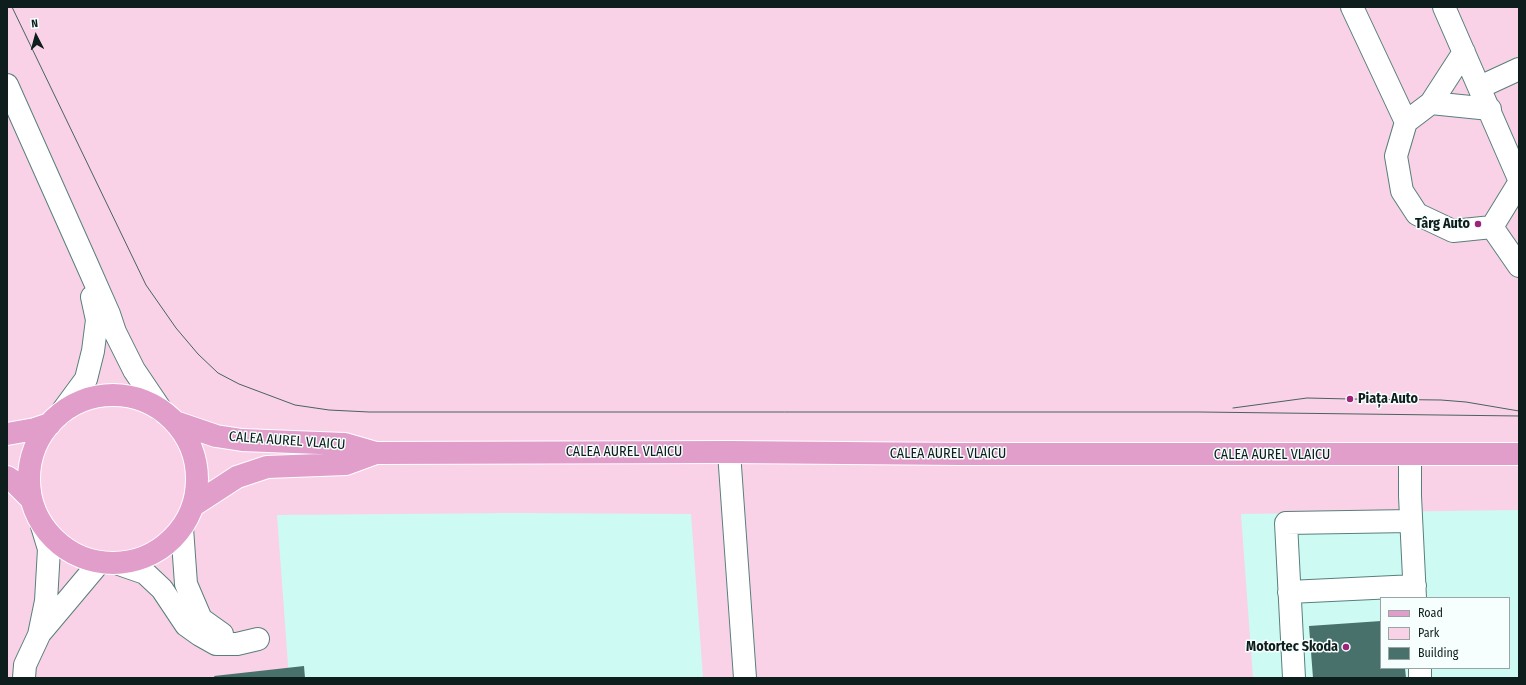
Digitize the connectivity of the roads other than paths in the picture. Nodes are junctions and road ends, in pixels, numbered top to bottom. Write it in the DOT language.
graph roads {
  1 [pos="1352,7"];
  2 [pos="1444,7"];
  3 [pos="1464,52"];
  4 [pos="1519,70"];
  5 [pos="7,85"];
  6 [pos="1480,87"];
  7 [pos="1432,103"];
  8 [pos="1490,109"];
  9 [pos="1406,122"];
  10 [pos="1519,179"];
  11 [pos="1519,182"];
  12 [pos="1492,227"];
  13 [pos="86,262"];
  14 [pos="1519,266"];
  15 [pos="168,416"];
  16 [pos="55,419"];
  17 [pos="7,434"];
  18 [pos="729,452"];
  19 [pos="376,453"];
  20 [pos="1519,454"];
  21 [pos="1410,455"];
  22 [pos="7,477"];
  23 [pos="30,498"];
  24 [pos="194,505"];
  25 [pos="1411,521"];
  26 [pos="42,526"];
  27 [pos="182,528"];
  28 [pos="109,563"];
  29 [pos="1290,592"];
  30 [pos="1415,592"];
  31 [pos="39,635"];
  32 [pos="24,678"];
  33 [pos="745,678"];
  34 [pos="1294,678"];
  1 -- 9 [label="street"];
  2 -- 3 [label="street"];
  3 -- 6 [label="street"];
  3 -- 7 [label="street"];
  4 -- 6 [label="street"];
  5 -- 13 [label="street"];
  6 -- 8 [label="street"];
  7 -- 8 [label="street"];
  7 -- 9 [label="street"];
  8 -- 10 [label="street"];
  9 -- 12 [label="street"];
  11 -- 12 [label="street"];
  12 -- 14 [label="street"];
  13 -- 15 [label="street"];
  13 -- 16 [label="street"];
  15 -- 16 [label="main road, CALEA AUREL VLAICU"];
  15 -- 19 [label="main road, CALEA AUREL VLAICU"];
  15 -- 24 [label="main road, CALEA AUREL VLAICU"];
  16 -- 17 [label="main road, CALEA AUREL VLAICU"];
  16 -- 23 [label="main road, CALEA AUREL VLAICU"];
  18 -- 19 [label="main road, CALEA AUREL VLAICU"];
  18 -- 21 [label="main road, CALEA AUREL VLAICU"];
  18 -- 33 [label="street"];
  19 -- 24 [label="main road, CALEA AUREL VLAICU"];
  20 -- 21 [label="main road, CALEA AUREL VLAICU"];
  21 -- 25 [label="street"];
  22 -- 23 [label="main road, CALEA AUREL VLAICU"];
  23 -- 26 [label="main road, CALEA AUREL VLAICU"];
  24 -- 27 [label="main road, CALEA AUREL VLAICU"];
  25 -- 29 [label="street"];
  25 -- 30 [label="street"];
  26 -- 28 [label="main road, CALEA AUREL VLAICU"];
  26 -- 31 [label="street"];
  27 -- 28 [label="main road, CALEA AUREL VLAICU"];
  27 -- 28 [label="street"];
  28 -- 31 [label="street"];
  29 -- 30 [label="street"];
  29 -- 34 [label="street"];
  31 -- 32 [label="street"];
}
